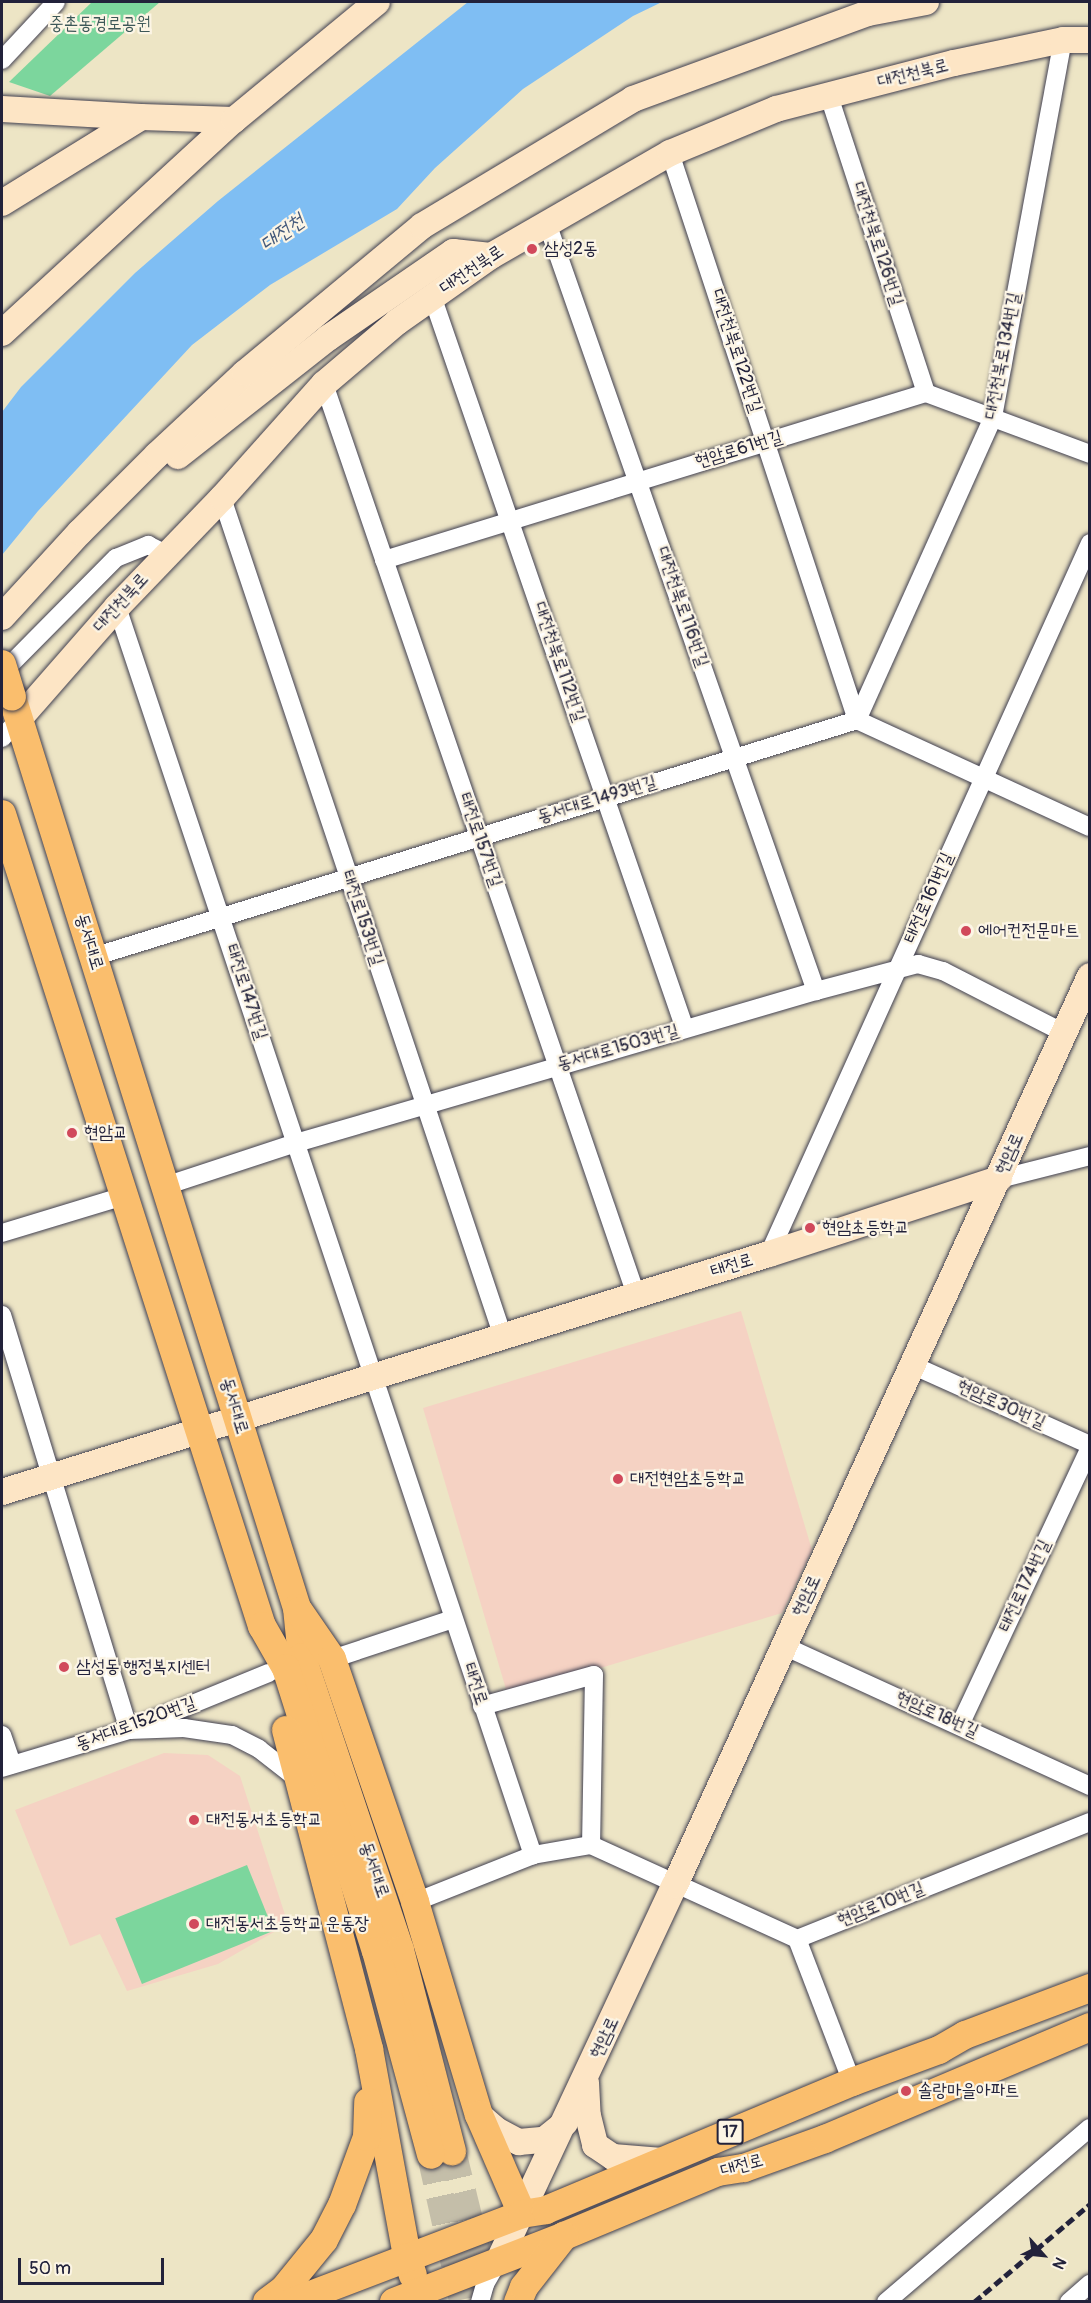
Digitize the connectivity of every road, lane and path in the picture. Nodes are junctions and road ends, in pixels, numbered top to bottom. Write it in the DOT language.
graph roads {
  1 [pos="56,2"];
  2 [pos="377,2"];
  3 [pos="926,2"];
  4 [pos="1063,40"];
  5 [pos="1089,40"];
  6 [pos="2,60"];
  7 [pos="829,96"];
  8 [pos="2,109"];
  9 [pos="141,117"];
  10 [pos="234,120"];
  11 [pos="670,153"];
  12 [pos="2,203"];
  13 [pos="547,223"];
  14 [pos="491,256"];
  15 [pos="432,296"];
  16 [pos="2,333"];
  17 [pos="324,384"];
  18 [pos="926,393"];
  19 [pos="993,417"];
  20 [pos="766,442"];
  21 [pos="1089,454"];
  22 [pos="638,481"];
  23 [pos="222,498"];
  24 [pos="510,521"];
  25 [pos="80,532"];
  26 [pos="1089,543"];
  27 [pos="166,554"];
  28 [pos="384,560"];
  29 [pos="117,607"];
  30 [pos="2,618"];
  31 [pos="2,664"];
  32 [pos="8,707"];
  33 [pos="857,720"];
  34 [pos="734,758"];
  35 [pos="983,780"];
  36 [pos="606,797"];
  37 [pos="2,814"];
  38 [pos="1089,827"];
  39 [pos="479,836"];
  40 [pos="349,876"];
  41 [pos="220,915"];
  42 [pos="93,957"];
  43 [pos="898,968"];
  44 [pos="1089,976"];
  45 [pos="816,991"];
  46 [pos="686,1029"];
  47 [pos="1064,1033"];
  48 [pos="558,1066"];
  49 [pos="425,1105"];
  50 [pos="296,1143"];
  51 [pos="1089,1156"];
  52 [pos="999,1179"];
  53 [pos="165,1186"];
  54 [pos="124,1196"];
  55 [pos="2,1233"];
  56 [pos="769,1254"];
  57 [pos="636,1295"];
  58 [pos="2,1315"];
  59 [pos="503,1336"];
  60 [pos="912,1365"];
  61 [pos="374,1376"];
  62 [pos="237,1418"];
  63 [pos="200,1430"];
  64 [pos="1089,1446"];
  65 [pos="52,1476"];
  66 [pos="2,1492"];
  67 [pos="297,1608"];
  68 [pos="453,1619"];
  69 [pos="262,1626"];
  70 [pos="784,1646"];
  71 [pos="332,1659"];
  72 [pos="269,1673"];
  73 [pos="482,1706"];
  74 [pos="960,1725"];
  75 [pos="129,1730"];
  76 [pos="2,1735"];
  77 [pos="7,1766"];
  78 [pos="301,1782"];
  79 [pos="1089,1786"];
  80 [pos="1089,1822"];
  81 [pos="591,1845"];
  82 [pos="532,1855"];
  83 [pos="675,1885"];
  84 [pos="415,1902"];
  85 [pos="797,1939"];
  86 [pos="1089,1988"];
  87 [pos="1089,2027"];
  88 [pos="369,2049"];
  89 [pos="585,2079"];
  90 [pos="852,2082"];
  91 [pos="479,2115"];
  92 [pos="566,2122"];
  93 [pos="1089,2128"];
  94 [pos="662,2161"];
  95 [pos="522,2214"];
  96 [pos="564,2236"];
  97 [pos="407,2257"];
  98 [pos="499,2260"];
  99 [pos="1089,2284"];
  100 [pos="412,2298"];
  101 [pos="267,2301"];
  102 [pos="292,2301"];
  103 [pos="480,2301"];
  104 [pos="518,2301"];
  105 [pos="886,2301"];
  106 [pos="1068,2301"];
  1 -- 6 [label="street"];
  2 -- 10 [label="main road"];
  3 -- 25 [label="main road"];
  4 -- 5 [label="main road, 대전천북로"];
  4 -- 7 [label="main road, 대전천북로"];
  4 -- 19 [label="street, 대전천북로134번길"];
  7 -- 11 [label="main road, 대전천북로"];
  7 -- 18 [label="street, 대전천북로126번길"];
  8 -- 9 [label="main road"];
  9 -- 10 [label="main road"];
  9 -- 12 [label="main road"];
  10 -- 16 [label="main road"];
  11 -- 13 [label="main road, 대전천북로"];
  11 -- 20 [label="street, 대전천북로122번길"];
  13 -- 14 [label="main road, 대전천북로"];
  13 -- 22 [label="street, 대전천북로116번길"];
  14 -- 15 [label="main road, 대전천북로"];
  14 -- 25 [label="main road"];
  15 -- 17 [label="main road, 대전천북로"];
  15 -- 24 [label="street, 대전천북로112번길"];
  17 -- 23 [label="main road, 대전천북로"];
  17 -- 28 [label="street, 태전로157번길"];
  18 -- 19 [label="street"];
  18 -- 20 [label="street, 현암로61번길"];
  19 -- 21 [label="street"];
  19 -- 33 [label="street, 대전천북로134번길"];
  20 -- 22 [label="street, 현암로61번길"];
  20 -- 33 [label="street, 대전천북로122번길"];
  22 -- 24 [label="street, 현암로61번길"];
  22 -- 34 [label="street, 대전천북로116번길"];
  23 -- 27 [label="main road, 대전천북로"];
  23 -- 40 [label="street, 태전로153번길"];
  24 -- 28 [label="street, 현암로61번길"];
  24 -- 36 [label="street, 대전천북로112번길"];
  25 -- 30 [label="main road"];
  26 -- 35 [label="street, 태전로161번길"];
  27 -- 29 [label="main road, 대전천북로"];
  27 -- 32 [label="street"];
  28 -- 39 [label="street, 태전로157번길"];
  29 -- 32 [label="main road, 대전천북로"];
  29 -- 41 [label="street, 태전로147번길"];
  31 -- 32 [label="main road, 동서대로, bridge"];
  32 -- 42 [label="main road, 동서대로"];
  33 -- 34 [label="street, 동서대로1493번길"];
  33 -- 35 [label="street"];
  34 -- 36 [label="street, 동서대로1493번길"];
  34 -- 45 [label="street, 대전천북로116번길"];
  35 -- 38 [label="street"];
  35 -- 43 [label="street, 태전로161번길"];
  36 -- 39 [label="street, 동서대로1493번길"];
  36 -- 46 [label="street, 대전천북로112번길"];
  37 -- 54 [label="main road, 동서대로"];
  39 -- 40 [label="street, 동서대로1493번길"];
  39 -- 48 [label="street, 태전로157번길"];
  40 -- 41 [label="street, 동서대로1493번길"];
  40 -- 49 [label="street, 태전로153번길"];
  41 -- 42 [label="street, 동서대로1493번길"];
  41 -- 50 [label="street, 태전로147번길"];
  42 -- 53 [label="main road, 동서대로"];
  43 -- 45 [label="street, 동서대로1503번길"];
  43 -- 47 [label="street, 동서대로1503번길"];
  43 -- 56 [label="street, 태전로161번길"];
  44 -- 47 [label="main road, 현암로"];
  45 -- 46 [label="street, 동서대로1503번길"];
  46 -- 48 [label="street, 동서대로1503번길"];
  47 -- 52 [label="main road, 현암로"];
  48 -- 49 [label="street, 동서대로1503번길"];
  48 -- 57 [label="street, 태전로157번길"];
  49 -- 50 [label="street, 동서대로1503번길"];
  49 -- 59 [label="street, 태전로153번길"];
  50 -- 53 [label="street, 동서대로1503번길"];
  50 -- 61 [label="street, 태전로147번길"];
  51 -- 52 [label="street, 태전로"];
  52 -- 56 [label="main road, 태전로"];
  52 -- 60 [label="main road, 현암로"];
  53 -- 62 [label="main road, 동서대로"];
  54 -- 55 [label="street"];
  54 -- 63 [label="main road, 동서대로"];
  56 -- 57 [label="main road, 태전로"];
  57 -- 59 [label="main road, 태전로"];
  58 -- 65 [label="street"];
  59 -- 61 [label="main road, 태전로"];
  60 -- 64 [label="street, 현암로30번길"];
  60 -- 70 [label="main road, 현암로"];
  61 -- 62 [label="main road, 태전로"];
  61 -- 68 [label="street, 태전로"];
  62 -- 63 [label="main road, 태전로"];
  62 -- 67 [label="main road, 동서대로"];
  63 -- 65 [label="main road, 태전로"];
  63 -- 69 [label="main road, 동서대로"];
  64 -- 74 [label="street, 태전로174번길"];
  65 -- 66 [label="main road, 태전로"];
  65 -- 75 [label="street"];
  67 -- 69 [label="main road, 동서대로"];
  67 -- 71 [label="main road"];
  68 -- 71 [label="street"];
  68 -- 73 [label="street, 태전로"];
  69 -- 72 [label="main road"];
  70 -- 74 [label="street, 현암로18번길"];
  70 -- 83 [label="main road, 현암로"];
  71 -- 84 [label="main road"];
  72 -- 75 [label="street, 동서대로1520번길"];
  72 -- 78 [label="main road"];
  73 -- 81 [label="street"];
  73 -- 82 [label="street, 태전로"];
  74 -- 79 [label="street, 현암로18번길"];
  75 -- 77 [label="street, 동서대로1520번길"];
  75 -- 78 [label="street"];
  76 -- 77 [label="street"];
  78 -- 88 [label="main road"];
  80 -- 85 [label="street, 현암로10번길"];
  81 -- 82 [label="street, 동서대로"];
  81 -- 83 [label="street"];
  82 -- 84 [label="street, 동서대로"];
  83 -- 85 [label="street"];
  83 -- 89 [label="main road, 현암로"];
  84 -- 91 [label="main road"];
  85 -- 90 [label="street"];
  86 -- 90 [label="main road, 대전로 / 17"];
  87 -- 96 [label="main road, 대전로"];
  88 -- 97 [label="main road"];
  88 -- 101 [label="main road"];
  89 -- 92 [label="main road, 현암로"];
  89 -- 94 [label="main road"];
  90 -- 94 [label="main road, 대전로 / 17"];
  91 -- 92 [label="main road"];
  91 -- 95 [label="main road"];
  92 -- 95 [label="main road, 현암로"];
  93 -- 105 [label="street"];
  94 -- 95 [label="main road, 대전로 / 17"];
  95 -- 97 [label="main road, 대전로 / 17"];
  95 -- 98 [label="main road, 현암로"];
  96 -- 98 [label="main road, 대전로"];
  96 -- 104 [label="main road"];
  97 -- 100 [label="main road"];
  97 -- 102 [label="main road, 대전로 / 17"];
  98 -- 100 [label="main road, 대전로"];
  98 -- 103 [label="street"];
  99 -- 106 [label="street"];
}
